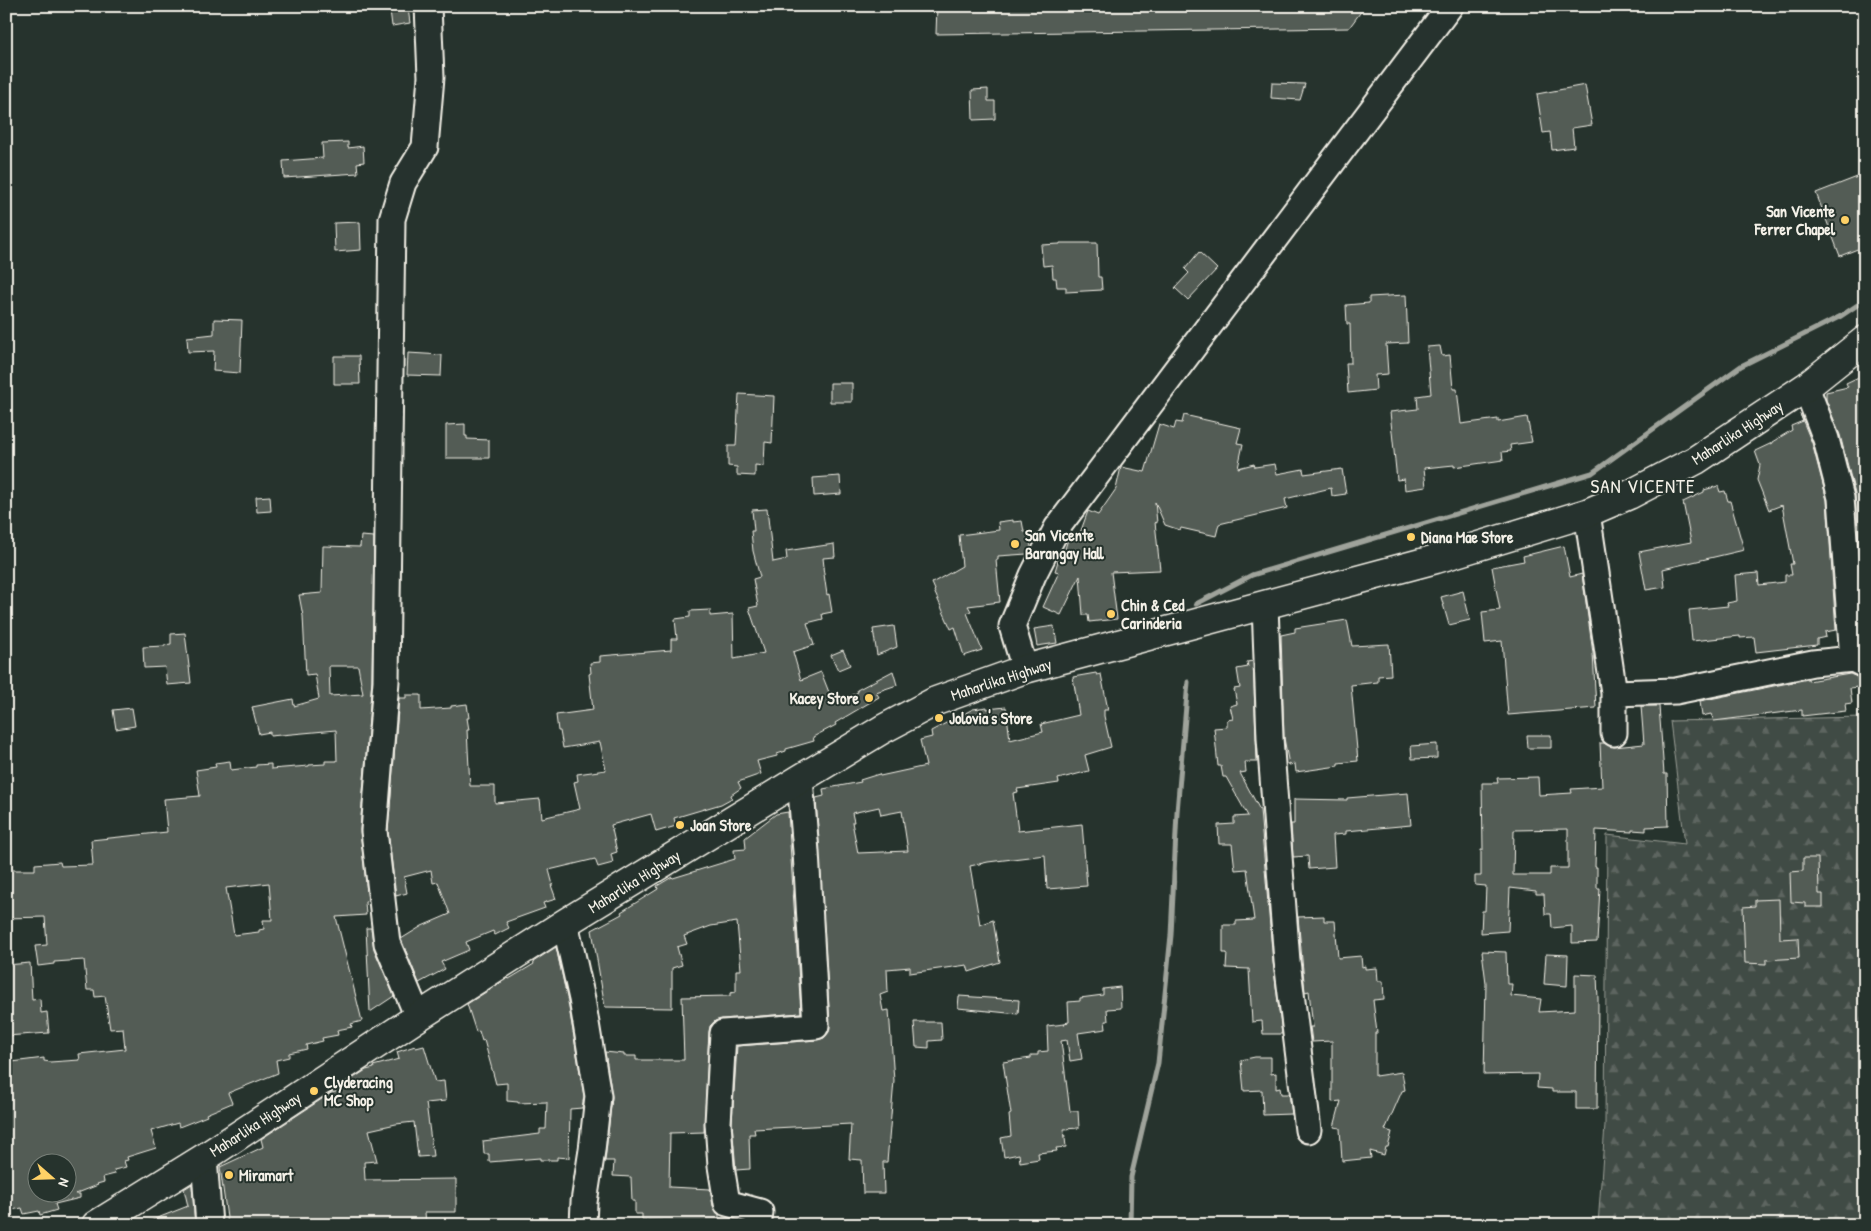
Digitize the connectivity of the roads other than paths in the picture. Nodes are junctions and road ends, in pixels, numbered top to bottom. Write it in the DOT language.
graph roads {
  1 [pos="428,6"];
  2 [pos="1450,6"];
  3 [pos="1863,344"];
  4 [pos="1806,387"];
  5 [pos="1588,513"];
  6 [pos="1265,605"];
  7 [pos="1859,662"];
  8 [pos="1024,668"];
  9 [pos="1614,693"];
  10 [pos="1614,733"];
  11 [pos="800,779"];
  12 [pos="565,923"];
  13 [pos="418,1017"];
  14 [pos="1308,1130"];
  15 [pos="204,1158"];
  16 [pos="96,1225"];
  17 [pos="209,1225"];
  18 [pos="583,1225"];
  19 [pos="758,1225"];
  1 -- 13 [label="street"];
  2 -- 8 [label="street"];
  3 -- 4 [label="highway, Maharlika Highway"];
  4 -- 5 [label="highway, Maharlika Highway"];
  4 -- 7 [label="street"];
  5 -- 6 [label="highway, Maharlika Highway"];
  5 -- 9 [label="street"];
  6 -- 8 [label="highway, Maharlika Highway"];
  6 -- 14 [label="street"];
  7 -- 9 [label="street"];
  8 -- 11 [label="highway, Maharlika Highway"];
  9 -- 10 [label="street"];
  11 -- 12 [label="highway, Maharlika Highway"];
  11 -- 19 [label="street"];
  12 -- 13 [label="highway, Maharlika Highway"];
  12 -- 18 [label="street"];
  13 -- 15 [label="highway, Maharlika Highway"];
  15 -- 16 [label="highway, Maharlika Highway"];
  15 -- 17 [label="street"];
}
